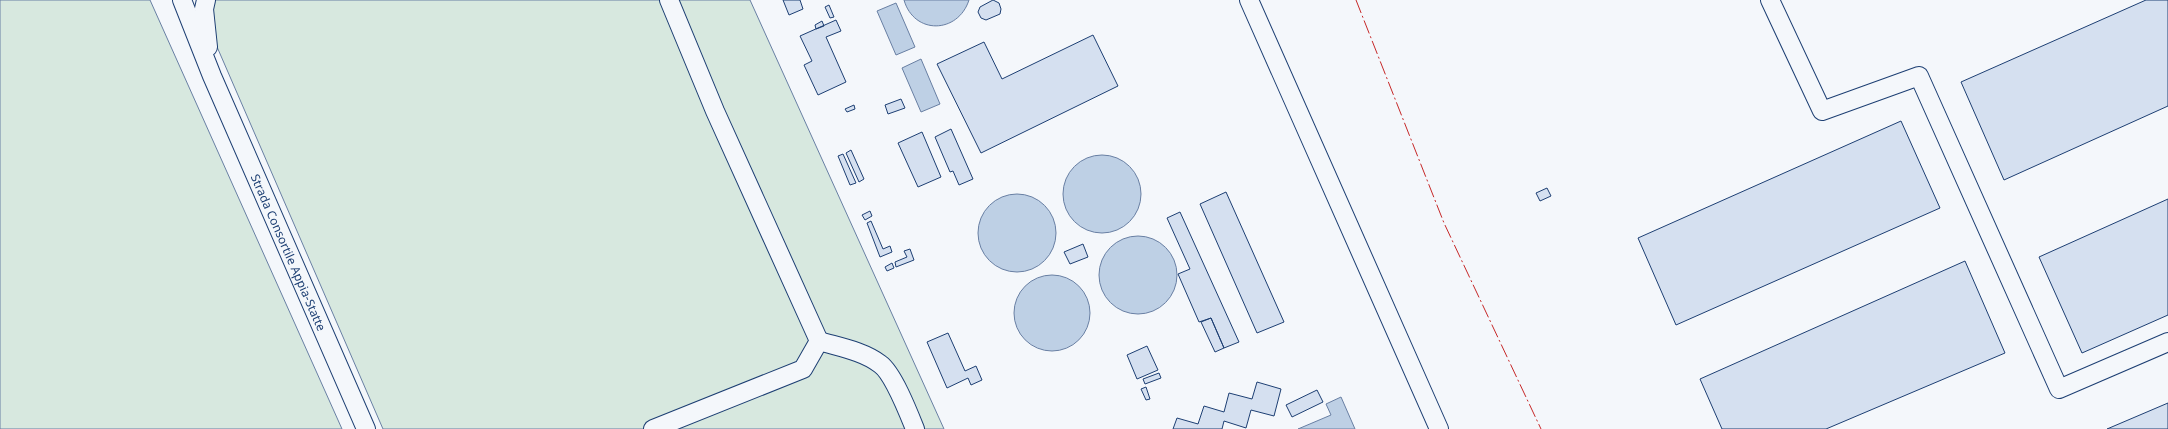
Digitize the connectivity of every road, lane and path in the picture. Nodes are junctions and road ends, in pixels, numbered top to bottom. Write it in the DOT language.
graph roads {
  1 [pos="182,0"];
  2 [pos="206,0"];
  3 [pos="669,0"];
  4 [pos="1249,0"];
  5 [pos="1770,0"];
  6 [pos="212,76"];
  7 [pos="819,341"];
  8 [pos="2168,342"];
  9 [pos="366,429"];
  10 [pos="653,429"];
  11 [pos="915,429"];
  12 [pos="1439,429"];
  1 -- 6 [label="street, Strada Consortile Appia-Statte"];
  2 -- 6 [label="street, Strada Consortile Appia-Statte"];
  3 -- 7 [label="street"];
  4 -- 12 [label="street"];
  5 -- 8 [label="street"];
  6 -- 9 [label="street, Strada Consortile Appia-Statte"];
  7 -- 10 [label="street"];
  7 -- 11 [label="street"];
}
